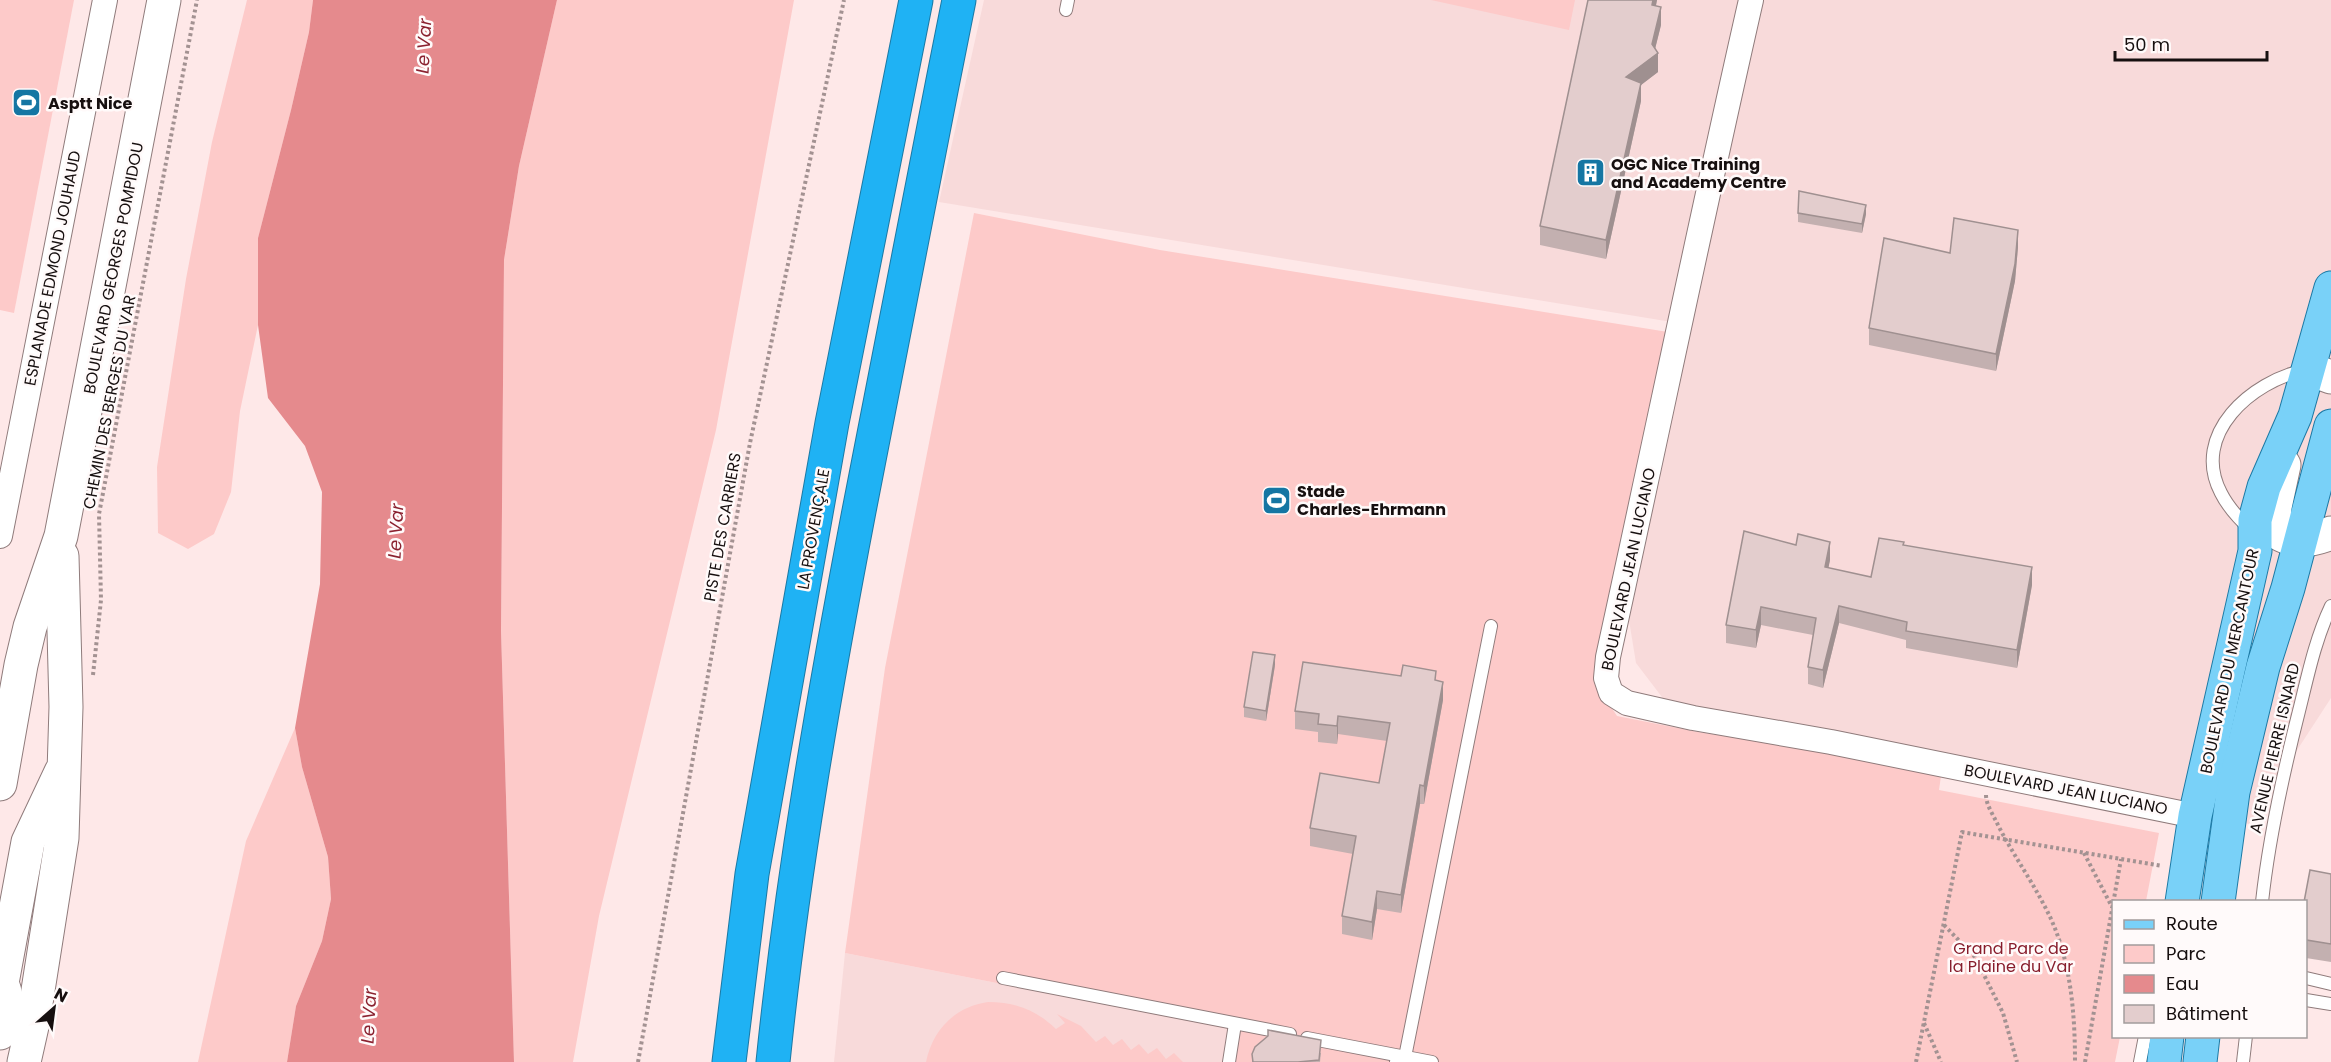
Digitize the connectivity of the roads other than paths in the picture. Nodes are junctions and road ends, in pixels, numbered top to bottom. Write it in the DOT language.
graph roads {
  1 [pos="105,0"];
  2 [pos="164,0"];
  3 [pos="916,0"];
  4 [pos="959,0"];
  5 [pos="1751,0"];
  6 [pos="2331,288"];
  7 [pos="2320,373"];
  8 [pos="2295,416"];
  9 [pos="2331,426"];
  10 [pos="2255,534"];
  11 [pos="0,536"];
  12 [pos="62,536"];
  13 [pos="2316,537"];
  14 [pos="2331,606"];
  15 [pos="1491,626"];
  16 [pos="63,768"];
  17 [pos="0,784"];
  18 [pos="2195,816"];
  19 [pos="2184,886"];
  20 [pos="2218,900"];
  21 [pos="2262,900"];
  22 [pos="1003,978"];
  23 [pos="2307,978"];
  24 [pos="1,981"];
  25 [pos="2331,984"];
  26 [pos="2307,1000"];
  27 [pos="2331,1004"];
  28 [pos="1235,1024"];
  29 [pos="0,1033"];
  30 [pos="2145,1038"];
  31 [pos="2167,1038"];
  32 [pos="2203,1038"];
  33 [pos="2246,1038"];
  34 [pos="1401,1059"];
  35 [pos="24,1062"];
  36 [pos="729,1062"];
  37 [pos="773,1062"];
  38 [pos="1229,1062"];
  39 [pos="1432,1062"];
  40 [pos="2140,1062"];
  41 [pos="2164,1062"];
  42 [pos="2200,1062"];
  43 [pos="2243,1062"];
  1 -- 11 [label="street, ESPLANADE EDMOND JOUHAUD"];
  2 -- 12 [label="main road, BOULEVARD GEORGES POMPIDOU"];
  3 -- 36 [label="highway, LA PROVENÇALE"];
  4 -- 37 [label="highway"];
  5 -- 18 [label="street, BOULEVARD JEAN LUCIANO"];
  6 -- 7 [label="main road, BOULEVARD DU MERCANTOUR"];
  7 -- 8 [label="main road, BOULEVARD DU MERCANTOUR"];
  7 -- 10 [label="lane"];
  8 -- 10 [label="main road, BOULEVARD DU MERCANTOUR"];
  8 -- 13 [label="main road"];
  9 -- 13 [label="main road, BOULEVARD DU MERCANTOUR"];
  10 -- 18 [label="main road, BOULEVARD DU MERCANTOUR"];
  12 -- 16 [label="main road, BOULEVARD GEORGES POMPIDOU"];
  12 -- 17 [label="main road, BOULEVARD GEORGES POMPIDOU"];
  13 -- 20 [label="main road, BOULEVARD DU MERCANTOUR"];
  14 -- 21 [label="lane, AVENUE PIERRE ISNARD"];
  15 -- 34 [label="lane"];
  16 -- 24 [label="main road, BOULEVARD GEORGES POMPIDOU"];
  16 -- 35 [label="main road"];
  18 -- 19 [label="main road, BOULEVARD DU MERCANTOUR"];
  22 -- 28 [label="lane"];
  23 -- 25 [label="lane"];
  24 -- 29 [label="main road, BOULEVARD GEORGES POMPIDOU"];
  26 -- 27 [label="lane"];
  28 -- 34 [label="lane"];
  28 -- 38 [label="lane"];
  30 -- 40 [label="lane"];
  31 -- 41 [label="main road"];
  32 -- 42 [label="main road"];
  33 -- 43 [label="lane"];
  34 -- 39 [label="lane"];
}
